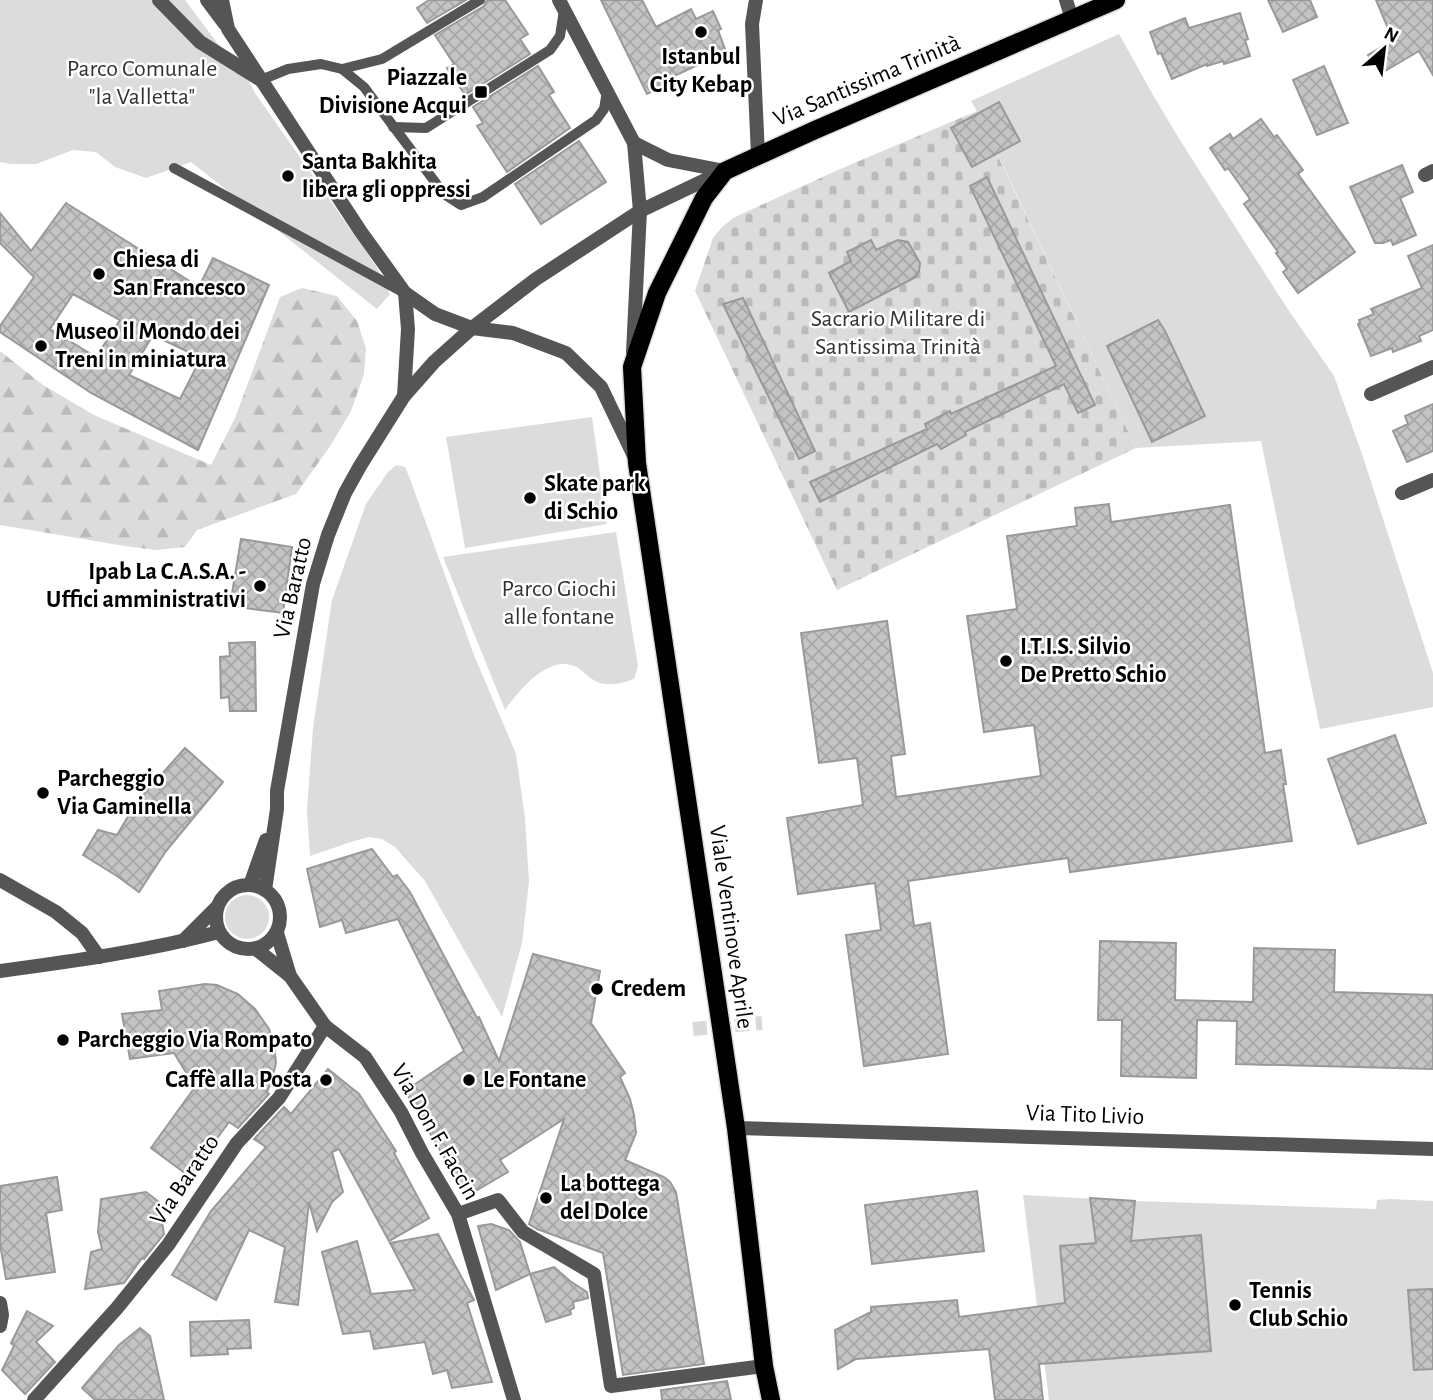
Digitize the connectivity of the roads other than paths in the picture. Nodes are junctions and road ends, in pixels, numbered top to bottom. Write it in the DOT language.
graph roads {
  1 [pos="159,0"];
  2 [pos="207,0"];
  3 [pos="222,0"];
  4 [pos="480,0"];
  5 [pos="756,0"];
  6 [pos="1066,0"];
  7 [pos="1116,0"];
  8 [pos="562,5"];
  9 [pos="1072,19"];
  10 [pos="228,29"];
  11 [pos="342,69"];
  12 [pos="261,80"];
  13 [pos="607,89"];
  14 [pos="393,127"];
  15 [pos="634,143"];
  16 [pos="758,155"];
  17 [pos="174,168"];
  18 [pos="725,171"];
  19 [pos="640,211"];
  20 [pos="405,293"];
  21 [pos="472,328"];
  22 [pos="632,367"];
  23 [pos="1433,367"];
  24 [pos="1371,394"];
  25 [pos="404,396"];
  26 [pos="637,463"];
  27 [pos="1433,480"];
  28 [pos="1402,493"];
  29 [pos="277,808"];
  30 [pos="0,880"];
  31 [pos="250,885"];
  32 [pos="265,890"];
  33 [pos="216,908"];
  34 [pos="219,932"];
  35 [pos="277,933"];
  36 [pos="182,942"];
  37 [pos="256,949"];
  38 [pos="99,957"];
  39 [pos="0,971"];
  40 [pos="289,976"];
  41 [pos="325,1026"];
  42 [pos="736,1128"];
  43 [pos="1433,1149"];
  44 [pos="458,1214"];
  45 [pos="0,1303"];
  46 [pos="0,1326"];
  47 [pos="764,1366"];
  48 [pos="34,1400"];
  49 [pos="514,1400"];
  50 [pos="771,1400"];
  1 -- 12 [label="street"];
  2 -- 10 [label="street"];
  3 -- 10 [label="street"];
  4 -- 11 [label="lane"];
  5 -- 16 [label="street"];
  6 -- 9 [label="street"];
  7 -- 9 [label="main road, Via Santissima Trinità"];
  8 -- 13 [label="street"];
  8 -- 14 [label="lane"];
  9 -- 16 [label="main road, Via Santissima Trinità"];
  10 -- 12 [label="street"];
  11 -- 12 [label="lane"];
  11 -- 14 [label="lane"];
  12 -- 20 [label="street"];
  13 -- 14 [label="lane"];
  13 -- 15 [label="street"];
  15 -- 18 [label="street"];
  15 -- 19 [label="street, Viale Ventinove Aprile"];
  16 -- 18 [label="main road, Via Santissima Trinità"];
  17 -- 20 [label="lane"];
  18 -- 19 [label="street, Via Santissima Trinità"];
  18 -- 22 [label="main road, Viale Ventinove Aprile"];
  19 -- 21 [label="street, Via Baratto"];
  19 -- 22 [label="street, Viale Ventinove Aprile"];
  20 -- 21 [label="street"];
  20 -- 25 [label="street, Via Baratto"];
  21 -- 25 [label="street, Via Baratto"];
  21 -- 26 [label="street, Viale Ventinove Aprile"];
  22 -- 26 [label="main road, Viale Ventinove Aprile"];
  23 -- 24 [label="street"];
  25 -- 29 [label="street, Via Baratto"];
  26 -- 42 [label="main road, Viale Ventinove Aprile"];
  27 -- 28 [label="street"];
  29 -- 31 [label="street, Via Baratto"];
  29 -- 32 [label="street, Via Baratto"];
  30 -- 38 [label="street"];
  31 -- 32 [label="street"];
  31 -- 33 [label="street"];
  32 -- 35 [label="street"];
  33 -- 34 [label="street"];
  33 -- 36 [label="street"];
  34 -- 36 [label="street"];
  34 -- 37 [label="street"];
  35 -- 37 [label="street"];
  35 -- 40 [label="street"];
  36 -- 38 [label="street"];
  37 -- 40 [label="street"];
  38 -- 39 [label="street"];
  40 -- 41 [label="street"];
  41 -- 44 [label="street, Via Don F. Faccin"];
  41 -- 48 [label="street, Via Baratto"];
  42 -- 43 [label="street, Via Tito Livio"];
  42 -- 47 [label="main road, Viale Ventinove Aprile"];
  44 -- 47 [label="street"];
  44 -- 49 [label="street, Via Don F. Faccin"];
  45 -- 46 [label="street"];
  47 -- 50 [label="main road, Viale Ventinove Aprile"];
}
